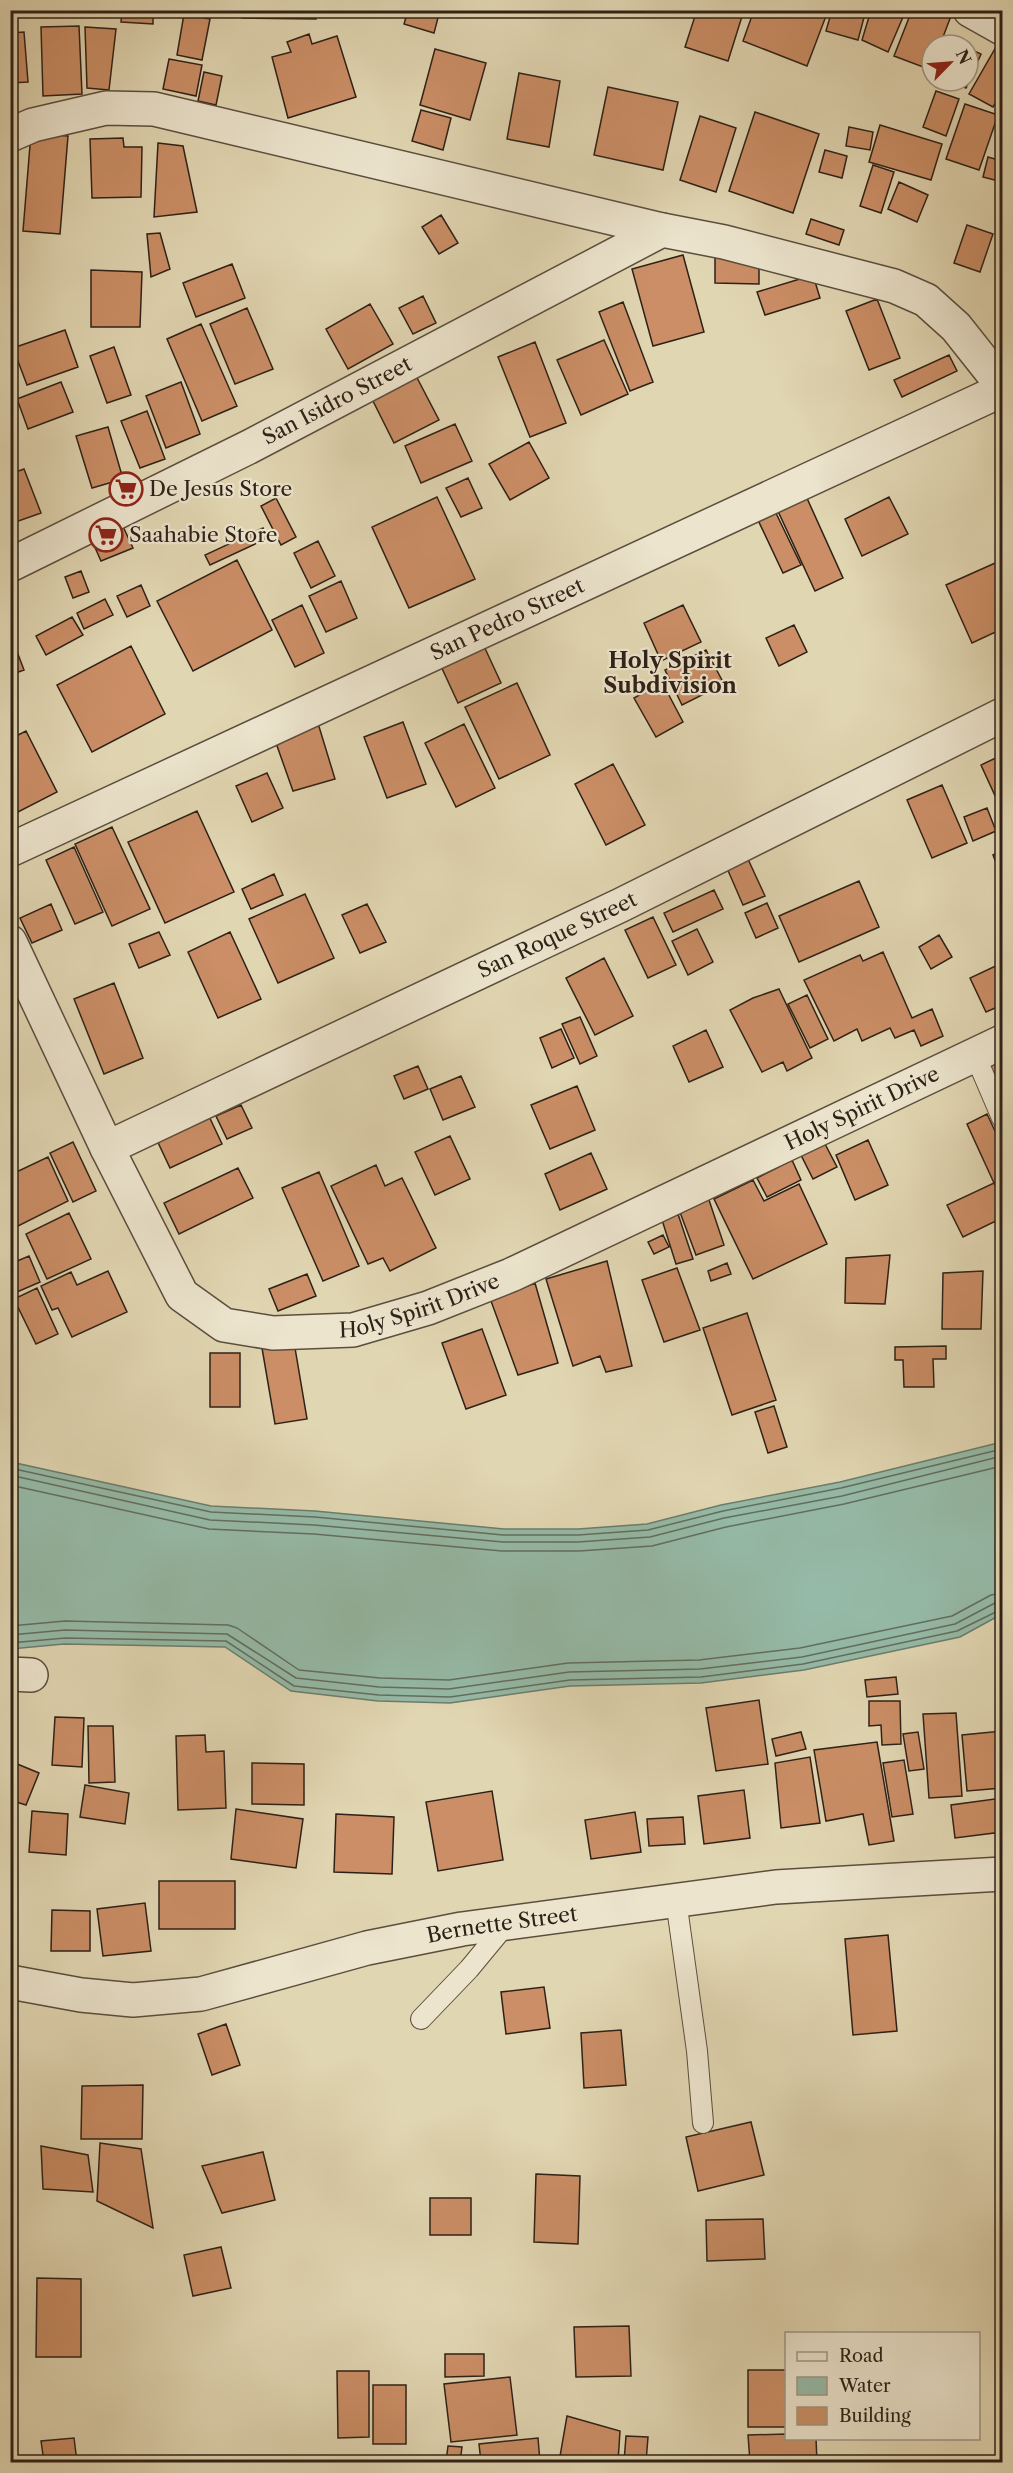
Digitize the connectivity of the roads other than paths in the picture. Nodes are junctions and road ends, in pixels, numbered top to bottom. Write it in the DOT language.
graph roads {
  1 [pos="970,10"];
  2 [pos="1002,28"];
  3 [pos="10,135"];
  4 [pos="662,230"];
  5 [pos="1002,385"];
  6 [pos="1002,390"];
  7 [pos="10,565"];
  8 [pos="1002,715"];
  9 [pos="10,850"];
  10 [pos="10,942"];
  11 [pos="989,1048"];
  12 [pos="1002,1118"];
  13 [pos="107,1148"];
  14 [pos="1002,1874"];
  15 [pos="676,1900"];
  16 [pos="507,1923"];
  17 [pos="10,1982"];
  18 [pos="421,2019"];
  19 [pos="703,2123"];
  1 -- 2 [label="street"];
  3 -- 4 [label="street"];
  4 -- 5 [label="street"];
  4 -- 7 [label="street, San Isidro Street"];
  6 -- 9 [label="street, San Pedro Street"];
  8 -- 13 [label="street, San Roque Street"];
  10 -- 13 [label="street, Holy Spirit Drive"];
  11 -- 12 [label="lane"];
  11 -- 13 [label="street, Holy Spirit Drive"];
  14 -- 15 [label="street, Bernette Street"];
  15 -- 16 [label="street, Bernette Street"];
  15 -- 19 [label="lane"];
  16 -- 17 [label="street, Bernette Street"];
  16 -- 18 [label="lane"];
}
